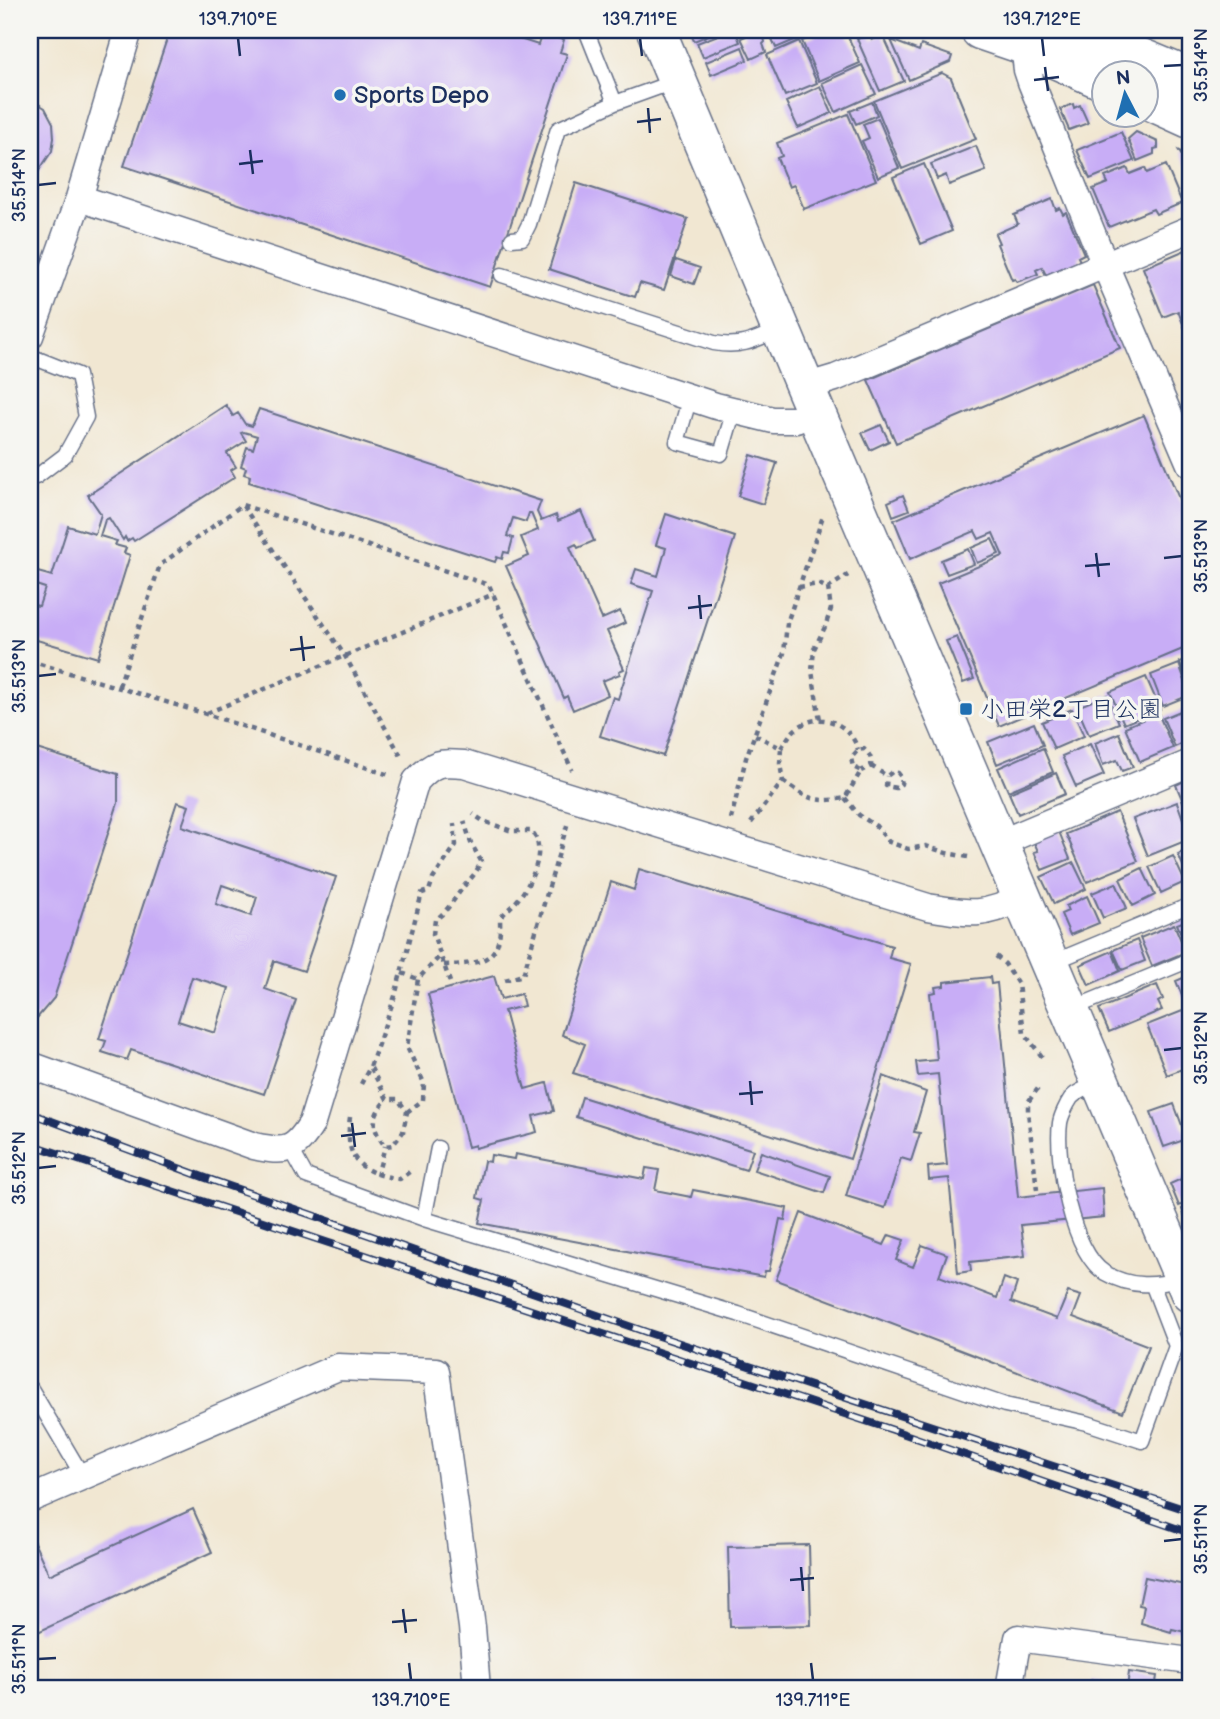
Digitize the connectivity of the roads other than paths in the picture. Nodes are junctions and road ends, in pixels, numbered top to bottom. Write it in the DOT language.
graph roads {
  1 [pos="129,30"];
  2 [pos="586,30"];
  3 [pos="656,30"];
  4 [pos="980,30"];
  5 [pos="1074,30"];
  6 [pos="1024,45"];
  7 [pos="1090,75"];
  8 [pos="1190,78"];
  9 [pos="678,81"];
  10 [pos="615,103"];
  11 [pos="1160,105"];
  12 [pos="1190,119"];
  13 [pos="79,198"];
  14 [pos="1190,229"];
  15 [pos="512,239"];
  16 [pos="1105,265"];
  17 [pos="502,275"];
  18 [pos="781,328"];
  19 [pos="30,335"];
  20 [pos="30,356"];
  21 [pos="690,397"];
  22 [pos="811,399"];
  23 [pos="734,410"];
  24 [pos="1190,464"];
  25 [pos="30,475"];
  26 [pos="1190,763"];
  27 [pos="987,849"];
  28 [pos="1022,898"];
  29 [pos="1190,905"];
  30 [pos="1190,960"];
  31 [pos="1050,963"];
  32 [pos="1070,1010"];
  33 [pos="30,1065"];
  34 [pos="1101,1083"];
  35 [pos="290,1147"];
  36 [pos="438,1149"];
  37 [pos="424,1219"];
  38 [pos="1176,1286"];
  39 [pos="30,1387"];
  40 [pos="82,1475"];
  41 [pos="30,1499"];
  42 [pos="1190,1661"];
  43 [pos="477,1689"];
  44 [pos="1009,1689"];
  1 -- 13 [label="street"];
  2 -- 10 [label="lane"];
  3 -- 9 [label="street"];
  4 -- 6 [label="street"];
  5 -- 8 [label="street"];
  6 -- 7 [label="street"];
  6 -- 16 [label="street"];
  9 -- 10 [label="lane"];
  9 -- 18 [label="street"];
  10 -- 15 [label="lane"];
  11 -- 12 [label="street"];
  13 -- 19 [label="street"];
  13 -- 21 [label="street"];
  14 -- 16 [label="street"];
  16 -- 22 [label="street"];
  16 -- 24 [label="street"];
  17 -- 18 [label="lane"];
  18 -- 22 [label="street"];
  20 -- 25 [label="lane"];
  21 -- 23 [label="street"];
  21 -- 23 [label="lane"];
  22 -- 23 [label="street"];
  22 -- 27 [label="street"];
  26 -- 27 [label="street"];
  27 -- 28 [label="street"];
  28 -- 31 [label="street"];
  28 -- 35 [label="street"];
  29 -- 31 [label="lane"];
  30 -- 32 [label="lane"];
  31 -- 32 [label="street"];
  32 -- 34 [label="street"];
  33 -- 35 [label="street"];
  34 -- 38 [label="street"];
  34 -- 38 [label="lane"];
  35 -- 37 [label="lane"];
  36 -- 37 [label="lane"];
  37 -- 38 [label="lane"];
  39 -- 40 [label="lane"];
  40 -- 41 [label="street"];
  40 -- 43 [label="street"];
  42 -- 44 [label="street"];
}
